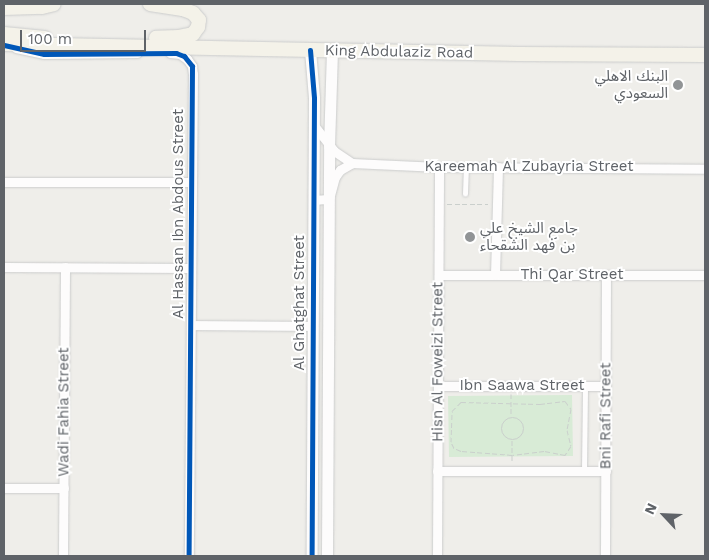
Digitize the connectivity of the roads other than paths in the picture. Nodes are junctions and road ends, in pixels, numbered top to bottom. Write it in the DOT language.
graph roads {
  1 [pos="54,4"];
  2 [pos="150,4"];
  3 [pos="4,8"];
  4 [pos="4,34"];
  5 [pos="4,44"];
  6 [pos="61,45"];
  7 [pos="136,46"];
  8 [pos="310,50"];
  9 [pos="332,50"];
  10 [pos="705,55"];
  11 [pos="331,97"];
  12 [pos="314,98"];
  13 [pos="313,124"];
  14 [pos="329,146"];
  15 [pos="352,163"];
  16 [pos="440,167"];
  17 [pos="466,167"];
  18 [pos="498,167"];
  19 [pos="705,168"];
  20 [pos="4,182"];
  21 [pos="192,182"];
  22 [pos="465,194"];
  23 [pos="329,199"];
  24 [pos="313,200"];
  25 [pos="4,267"];
  26 [pos="65,267"];
  27 [pos="191,268"];
  28 [pos="439,275"];
  29 [pos="495,275"];
  30 [pos="705,275"];
  31 [pos="606,276"];
  32 [pos="191,325"];
  33 [pos="312,326"];
  34 [pos="438,386"];
  35 [pos="585,386"];
  36 [pos="606,386"];
  37 [pos="437,471"];
  38 [pos="584,471"];
  39 [pos="606,471"];
  40 [pos="4,488"];
  41 [pos="64,488"];
  42 [pos="63,556"];
  43 [pos="189,556"];
  44 [pos="312,556"];
  45 [pos="327,556"];
  46 [pos="437,556"];
  47 [pos="605,556"];
  1 -- 3 [label="main road"];
  2 -- 7 [label="main road"];
  4 -- 6 [label="main road"];
  5 -- 6 [label="main road, King Abdulaziz Road"];
  5 -- 21 [label="street, Al Hassan Ibn Abdous Street"];
  6 -- 7 [label="main road, King Abdulaziz Road"];
  7 -- 8 [label="main road, King Abdulaziz Road"];
  8 -- 9 [label="main road, King Abdulaziz Road"];
  8 -- 12 [label="street, Al Ghatghat Street"];
  9 -- 10 [label="main road, King Abdulaziz Road"];
  9 -- 11 [label="street, Al Ghatghat Street"];
  11 -- 12 [label="street"];
  11 -- 14 [label="street, Al Ghatghat Street"];
  12 -- 13 [label="street, Al Ghatghat Street"];
  13 -- 14 [label="street"];
  13 -- 24 [label="street, Al Ghatghat Street"];
  14 -- 15 [label="street"];
  14 -- 23 [label="street, Al Ghatghat Street"];
  15 -- 16 [label="street, Kareemah Al Zubayria Street"];
  15 -- 23 [label="street"];
  16 -- 17 [label="street, Kareemah Al Zubayria Street"];
  16 -- 28 [label="street, Hisn Al Foweizi Street"];
  17 -- 18 [label="street, Kareemah Al Zubayria Street"];
  17 -- 22 [label="lane"];
  18 -- 19 [label="street, Kareemah Al Zubayria Street"];
  18 -- 29 [label="street"];
  20 -- 21 [label="street"];
  21 -- 27 [label="street, Al Hassan Ibn Abdous Street"];
  23 -- 24 [label="street"];
  23 -- 45 [label="street, Al Ghatghat Street"];
  24 -- 33 [label="street, Al Ghatghat Street"];
  25 -- 26 [label="street"];
  26 -- 27 [label="street"];
  26 -- 41 [label="street, Wadi Fahia Street"];
  27 -- 32 [label="street, Al Hassan Ibn Abdous Street"];
  28 -- 29 [label="street, Thi Qar Street"];
  28 -- 34 [label="street, Hisn Al Foweizi Street"];
  29 -- 31 [label="street, Thi Qar Street"];
  30 -- 31 [label="street, Thi Qar Street"];
  31 -- 36 [label="street, Bni Rafi Street"];
  32 -- 33 [label="street"];
  32 -- 43 [label="street, Al Hassan Ibn Abdous Street"];
  33 -- 44 [label="street, Al Ghatghat Street"];
  34 -- 35 [label="street, Ibn Saawa Street"];
  34 -- 37 [label="street, Hisn Al Foweizi Street"];
  35 -- 36 [label="street, Ibn Saawa Street"];
  35 -- 38 [label="lane"];
  36 -- 39 [label="street, Bni Rafi Street"];
  37 -- 38 [label="street"];
  37 -- 46 [label="street, Hisn Al Foweizi Street"];
  38 -- 39 [label="street"];
  39 -- 47 [label="street, Bni Rafi Street"];
  40 -- 41 [label="street"];
  41 -- 42 [label="street, Wadi Fahia Street"];
}
